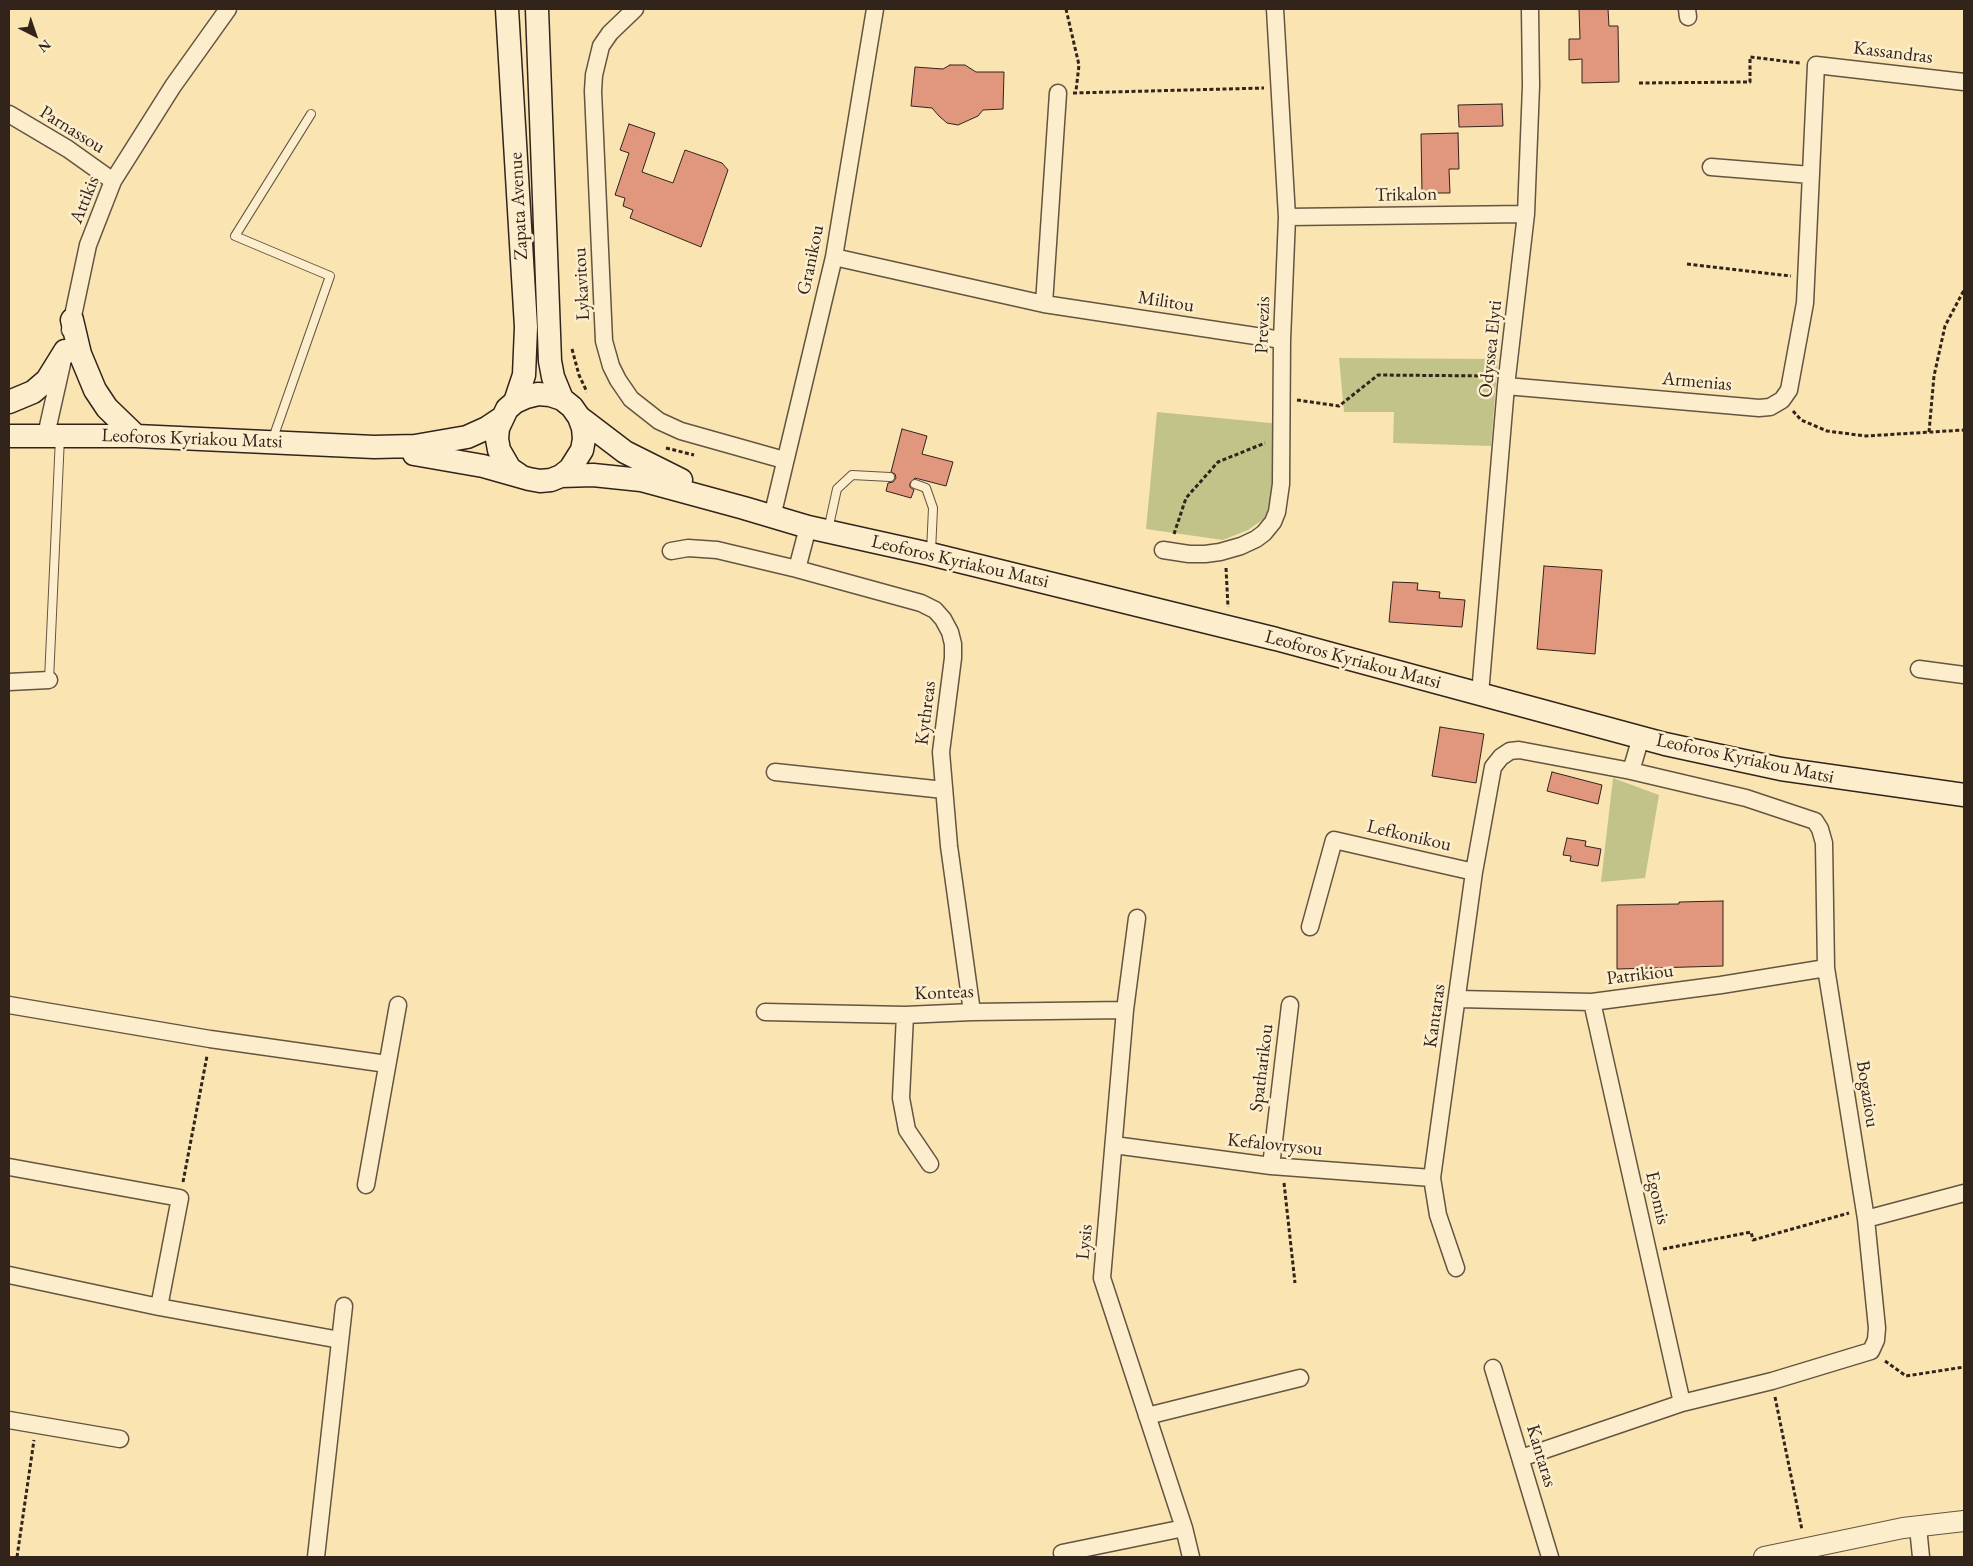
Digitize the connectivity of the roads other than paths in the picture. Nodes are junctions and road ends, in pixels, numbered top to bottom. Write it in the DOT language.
graph roads {
  1 [pos="228,9"];
  2 [pos="507,9"];
  3 [pos="537,9"];
  4 [pos="635,9"];
  5 [pos="875,9"];
  6 [pos="1275,9"];
  7 [pos="1530,9"];
  8 [pos="1964,82"];
  9 [pos="1058,93"];
  10 [pos="9,114"];
  11 [pos="311,114"];
  12 [pos="1712,167"];
  13 [pos="1811,175"];
  14 [pos="113,180"];
  15 [pos="1526,214"];
  16 [pos="1287,217"];
  17 [pos="834,257"];
  18 [pos="1044,304"];
  19 [pos="72,320"];
  20 [pos="1282,340"];
  21 [pos="65,351"];
  22 [pos="1507,381"];
  23 [pos="562,399"];
  24 [pos="9,402"];
  25 [pos="508,410"];
  26 [pos="579,417"];
  27 [pos="53,435"];
  28 [pos="9,436"];
  29 [pos="136,436"];
  30 [pos="272,442"];
  31 [pos="374,447"];
  32 [pos="784,460"];
  33 [pos="519,475"];
  34 [pos="561,476"];
  35 [pos="890,476"];
  36 [pos="915,484"];
  37 [pos="744,508"];
  38 [pos="772,516"];
  39 [pos="818,529"];
  40 [pos="1166,550"];
  41 [pos="671,551"];
  42 [pos="930,554"];
  43 [pos="797,569"];
  44 [pos="1919,669"];
  45 [pos="1964,675"];
  46 [pos="48,680"];
  47 [pos="9,682"];
  48 [pos="1480,694"];
  49 [pos="1641,737"];
  50 [pos="1631,771"];
  51 [pos="775,772"];
  52 [pos="944,790"];
  53 [pos="1964,795"];
  54 [pos="1474,872"];
  55 [pos="1137,918"];
  56 [pos="1310,927"];
  57 [pos="1826,968"];
  58 [pos="1458,999"];
  59 [pos="1592,1002"];
  60 [pos="9,1005"];
  61 [pos="398,1005"];
  62 [pos="1290,1005"];
  63 [pos="1125,1010"];
  64 [pos="766,1012"];
  65 [pos="972,1012"];
  66 [pos="905,1015"];
  67 [pos="387,1064"];
  68 [pos="1114,1145"];
  69 [pos="930,1164"];
  70 [pos="9,1167"];
  71 [pos="1276,1167"];
  72 [pos="1432,1178"];
  73 [pos="366,1185"];
  74 [pos="1964,1193"];
  75 [pos="1865,1214"];
  76 [pos="1456,1268"];
  77 [pos="9,1275"];
  78 [pos="344,1306"];
  79 [pos="159,1307"];
  80 [pos="340,1340"];
  81 [pos="1493,1368"];
  82 [pos="1300,1378"];
  83 [pos="1682,1403"];
  84 [pos="1148,1416"];
  85 [pos="9,1420"];
  86 [pos="120,1439"];
  87 [pos="1521,1458"];
  88 [pos="1964,1521"];
  89 [pos="1918,1527"];
  90 [pos="1184,1528"];
  91 [pos="1062,1553"];
  92 [pos="316,1557"];
  93 [pos="1192,1557"];
  94 [pos="1550,1557"];
  95 [pos="1764,1557"];
  96 [pos="1920,1557"];
  1 -- 14 [label="street, Attikis"];
  2 -- 25 [label="main road, Zapata Avenue"];
  3 -- 23 [label="main road, Zapata Avenue"];
  4 -- 32 [label="street, Lykavitou"];
  5 -- 17 [label="street, Granikou"];
  6 -- 16 [label="street, Prevezis"];
  7 -- 15 [label="street, Odyssea Elyti"];
  8 -- 13 [label="street, Kassandras"];
  9 -- 18 [label="street"];
  10 -- 14 [label="street, Parnassou"];
  11 -- 30 [label="lane"];
  12 -- 13 [label="street"];
  13 -- 22 [label="street, Armenias"];
  14 -- 19 [label="street, Attikis"];
  15 -- 16 [label="street, Trikalon"];
  15 -- 22 [label="street, Odyssea Elyti"];
  16 -- 20 [label="street, Prevezis"];
  17 -- 18 [label="street, Militou"];
  17 -- 32 [label="street, Granikou"];
  18 -- 20 [label="street, Militou"];
  19 -- 21 [label="street, Attikis"];
  19 -- 29 [label="main road"];
  20 -- 40 [label="street, Prevezis"];
  21 -- 24 [label="main road"];
  21 -- 27 [label="street, Attikis"];
  22 -- 48 [label="street, Odyssea Elyti"];
  23 -- 25 [label="main road, Leoforos Kyriakou Matsi"];
  23 -- 26 [label="main road, Leoforos Kyriakou Matsi"];
  25 -- 31 [label="main road, Leoforos Kyriakou Matsi"];
  25 -- 33 [label="main road"];
  26 -- 34 [label="main road"];
  26 -- 37 [label="main road, Leoforos Kyriakou Matsi"];
  27 -- 28 [label="main road, Leoforos Kyriakou Matsi"];
  27 -- 29 [label="main road, Leoforos Kyriakou Matsi"];
  27 -- 46 [label="lane"];
  29 -- 30 [label="main road, Leoforos Kyriakou Matsi"];
  30 -- 31 [label="main road, Leoforos Kyriakou Matsi"];
  31 -- 33 [label="main road, Leoforos Kyriakou Matsi"];
  32 -- 38 [label="street, Granikou"];
  33 -- 34 [label="main road, Leoforos Kyriakou Matsi"];
  34 -- 37 [label="main road, Leoforos Kyriakou Matsi"];
  35 -- 39 [label="lane"];
  36 -- 42 [label="lane"];
  37 -- 38 [label="main road, Leoforos Kyriakou Matsi"];
  38 -- 39 [label="main road, Leoforos Kyriakou Matsi"];
  39 -- 42 [label="main road, Leoforos Kyriakou Matsi"];
  39 -- 43 [label="street"];
  41 -- 43 [label="street, Kythreas"];
  42 -- 48 [label="main road, Leoforos Kyriakou Matsi"];
  43 -- 52 [label="street, Kythreas"];
  44 -- 45 [label="street"];
  46 -- 47 [label="street"];
  48 -- 49 [label="main road, Leoforos Kyriakou Matsi"];
  49 -- 50 [label="street"];
  49 -- 53 [label="main road, Leoforos Kyriakou Matsi"];
  50 -- 54 [label="street, Kantaras"];
  50 -- 57 [label="street, Bogaziou"];
  51 -- 52 [label="street"];
  52 -- 65 [label="street, Kythreas"];
  54 -- 56 [label="street, Lefkonikou"];
  54 -- 58 [label="street, Kantaras"];
  55 -- 63 [label="street, Lysis"];
  57 -- 59 [label="street, Patrikiou"];
  57 -- 75 [label="street, Bogaziou"];
  58 -- 59 [label="street, Patrikiou"];
  58 -- 72 [label="street, Kantaras"];
  59 -- 83 [label="street, Egomis"];
  60 -- 67 [label="street"];
  61 -- 67 [label="street"];
  62 -- 71 [label="street, Spatharikou"];
  63 -- 65 [label="street, Konteas"];
  63 -- 68 [label="street, Lysis"];
  64 -- 66 [label="street, Konteas"];
  65 -- 66 [label="street, Konteas"];
  66 -- 69 [label="street"];
  67 -- 73 [label="street"];
  68 -- 71 [label="street, Kefalovrysou"];
  68 -- 84 [label="street, Lysis"];
  70 -- 79 [label="street"];
  71 -- 72 [label="street, Kefalovrysou"];
  72 -- 76 [label="street, Kantaras"];
  74 -- 75 [label="street"];
  75 -- 83 [label="street, Bogaziou"];
  77 -- 79 [label="street"];
  78 -- 80 [label="street"];
  79 -- 80 [label="street"];
  80 -- 92 [label="street"];
  81 -- 87 [label="street, Kantaras"];
  82 -- 84 [label="street"];
  83 -- 87 [label="street"];
  84 -- 90 [label="street, Lysis"];
  85 -- 86 [label="street"];
  87 -- 94 [label="street, Kantaras"];
  88 -- 89 [label="street"];
  89 -- 95 [label="street"];
  89 -- 96 [label="street"];
  90 -- 91 [label="street"];
  90 -- 93 [label="street, Lysis"];
}
